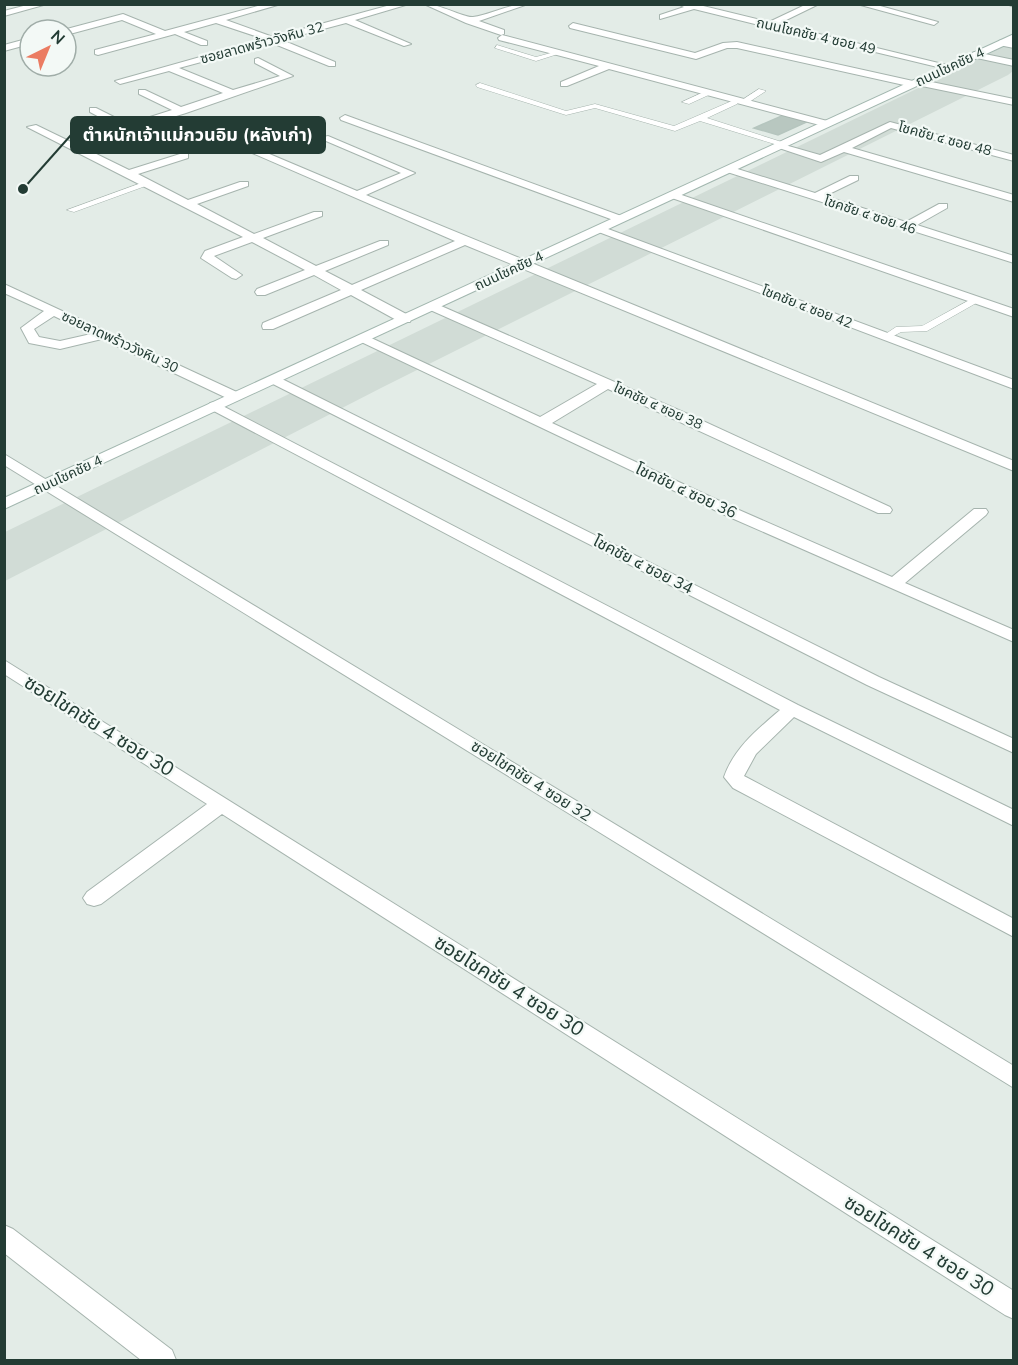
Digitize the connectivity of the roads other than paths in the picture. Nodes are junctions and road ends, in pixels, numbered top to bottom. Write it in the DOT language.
graph roads {
  1 [pos="43,4"];
  2 [pos="277,4"];
  3 [pos="405,4"];
  4 [pos="428,4"];
  5 [pos="524,4"];
  6 [pos="815,4"];
  7 [pos="861,4"];
  8 [pos="687,6"];
  9 [pos="4,14"];
  10 [pos="663,17"];
  11 [pos="216,20"];
  12 [pos="347,20"];
  13 [pos="469,21"];
  14 [pos="934,22"];
  15 [pos="573,26"];
  16 [pos="768,26"];
  17 [pos="78,29"];
  18 [pos="175,31"];
  19 [pos="164,34"];
  20 [pos="274,40"];
  21 [pos="1010,42"];
  22 [pos="204,43"];
  23 [pos="407,44"];
  24 [pos="497,48"];
  25 [pos="98,52"];
  26 [pos="558,53"];
  27 [pos="975,55"];
  28 [pos="258,61"];
  29 [pos="1014,63"];
  30 [pos="333,64"];
  31 [pos="608,66"];
  32 [pos="950,67"];
  33 [pos="171,68"];
  34 [pos="120,81"];
  35 [pos="915,83"];
  36 [pos="564,84"];
  37 [pos="480,85"];
  38 [pos="142,92"];
  39 [pos="762,92"];
  40 [pos="709,93"];
  41 [pos="233,94"];
  42 [pos="686,102"];
  43 [pos="739,102"];
  44 [pos="1014,102"];
  45 [pos="93,110"];
  46 [pos="182,111"];
  47 [pos="345,118"];
  48 [pos="700,118"];
  49 [pos="827,124"];
  50 [pos="32,127"];
  51 [pos="128,128"];
  52 [pos="216,135"];
  53 [pos="324,138"];
  54 [pos="72,145"];
  55 [pos="781,145"];
  56 [pos="842,148"];
  57 [pos="184,156"];
  58 [pos="1014,158"];
  59 [pos="728,170"];
  60 [pos="128,174"];
  61 [pos="854,178"];
  62 [pos="147,184"];
  63 [pos="244,184"];
  64 [pos="356,195"];
  65 [pos="673,195"];
  66 [pos="815,197"];
  67 [pos="1014,199"];
  68 [pos="186,204"];
  69 [pos="944,206"];
  70 [pos="71,210"];
  71 [pos="318,213"];
  72 [pos="620,219"];
  73 [pos="907,226"];
  74 [pos="600,229"];
  75 [pos="253,237"];
  76 [pos="464,241"];
  77 [pos="384,243"];
  78 [pos="1011,256"];
  79 [pos="522,265"];
  80 [pos="315,271"];
  81 [pos="236,275"];
  82 [pos="4,288"];
  83 [pos="351,290"];
  84 [pos="261,292"];
  85 [pos="975,300"];
  86 [pos="432,306"];
  87 [pos="53,311"];
  88 [pos="1014,313"];
  89 [pos="405,319"];
  90 [pos="268,326"];
  91 [pos="102,334"];
  92 [pos="886,337"];
  93 [pos="362,339"];
  94 [pos="274,380"];
  95 [pos="607,384"];
  96 [pos="1014,385"];
  97 [pos="237,397"];
  98 [pos="215,406"];
  99 [pos="541,423"];
  100 [pos="4,458"];
  101 [pos="1014,466"];
  102 [pos="48,484"];
  103 [pos="4,504"];
  104 [pos="884,510"];
  105 [pos="980,512"];
  106 [pos="893,584"];
  107 [pos="1014,637"];
  108 [pos="4,666"];
  109 [pos="792,709"];
  110 [pos="1014,747"];
  111 [pos="221,804"];
  112 [pos="1014,819"];
  113 [pos="94,898"];
  114 [pos="1014,929"];
  115 [pos="1014,1078"];
  116 [pos="4,1237"];
  117 [pos="1014,1306"];
  118 [pos="162,1360"];
  1 -- 9 [label="street"];
  2 -- 11 [label="street"];
  3 -- 12 [label="street, ซอยลาดพร้าววังหิน 32"];
  4 -- 13 [label="street"];
  5 -- 13 [label="street"];
  6 -- 16 [label="street"];
  7 -- 14 [label="street"];
  8 -- 10 [label="street"];
  8 -- 16 [label="street, ถนนโชคชัย 4 ซอย 49"];
  11 -- 18 [label="street"];
  11 -- 20 [label="street"];
  12 -- 20 [label="street, ซอยลาดพร้าววังหิน 32"];
  12 -- 23 [label="street"];
  13 -- 26 [label="street"];
  15 -- 35 [label="street"];
  16 -- 32 [label="street, ถนนโชคชัย 4 ซอย 49"];
  17 -- 19 [label="street"];
  18 -- 19 [label="street"];
  18 -- 22 [label="street, ซอยลาดพร้าววังหิน 32"];
  19 -- 25 [label="street"];
  20 -- 30 [label="street"];
  20 -- 33 [label="street, ซอยลาดพร้าววังหิน 32"];
  21 -- 27 [label="street, ถนนโชคชัย 4"];
  24 -- 26 [label="lane"];
  26 -- 31 [label="street"];
  27 -- 29 [label="street"];
  27 -- 32 [label="street, ถนนโชคชัย 4"];
  28 -- 41 [label="street"];
  31 -- 36 [label="street"];
  31 -- 40 [label="street"];
  32 -- 35 [label="street, ถนนโชคชัย 4"];
  33 -- 34 [label="street, ซอยลาดพร้าววังหิน 32"];
  33 -- 41 [label="street"];
  35 -- 44 [label="street"];
  35 -- 49 [label="street, ถนนโชคชัย 4"];
  37 -- 48 [label="lane"];
  38 -- 46 [label="street"];
  39 -- 43 [label="lane"];
  40 -- 42 [label="lane"];
  40 -- 43 [label="street"];
  41 -- 46 [label="street"];
  43 -- 48 [label="lane"];
  43 -- 49 [label="street"];
  45 -- 51 [label="street"];
  46 -- 51 [label="street"];
  47 -- 72 [label="street"];
  48 -- 55 [label="lane"];
  49 -- 55 [label="street, ถนนโชคชัย 4"];
  50 -- 54 [label="street"];
  51 -- 54 [label="street"];
  52 -- 64 [label="street"];
  53 -- 64 [label="street"];
  54 -- 60 [label="street"];
  55 -- 56 [label="street, โชคชัย ๔ ซอย 48"];
  55 -- 59 [label="street, ถนนโชคชัย 4"];
  56 -- 58 [label="street, โชคชัย ๔ ซอย 48"];
  56 -- 67 [label="street"];
  57 -- 60 [label="street"];
  59 -- 65 [label="street, ถนนโชคชัย 4"];
  59 -- 66 [label="street, โชคชัย ๔ ซอย 46"];
  60 -- 62 [label="street"];
  61 -- 66 [label="street"];
  62 -- 68 [label="street"];
  62 -- 70 [label="lane"];
  63 -- 68 [label="street"];
  64 -- 76 [label="street"];
  65 -- 72 [label="street, ถนนโชคชัย 4"];
  65 -- 85 [label="street"];
  66 -- 73 [label="street, โชคชัย ๔ ซอย 46"];
  68 -- 75 [label="street"];
  69 -- 73 [label="street"];
  71 -- 75 [label="street"];
  72 -- 74 [label="street, ถนนโชคชัย 4"];
  73 -- 78 [label="street, โชคชัย ๔ ซอย 46"];
  74 -- 79 [label="street, ถนนโชคชัย 4"];
  74 -- 92 [label="street, โชคชัย ๔ ซอย 42"];
  75 -- 80 [label="street"];
  75 -- 81 [label="street"];
  76 -- 79 [label="street"];
  76 -- 83 [label="street"];
  77 -- 80 [label="street"];
  79 -- 86 [label="street, ถนนโชคชัย 4"];
  79 -- 101 [label="street"];
  80 -- 83 [label="street"];
  80 -- 84 [label="street"];
  82 -- 87 [label="street, ซอยลาดพร้าววังหิน 30"];
  83 -- 89 [label="street"];
  83 -- 90 [label="street"];
  85 -- 88 [label="street"];
  85 -- 92 [label="lane"];
  86 -- 89 [label="street, ถนนโชคชัย 4"];
  86 -- 95 [label="street, โชคชัย ๔ ซอย 38"];
  87 -- 91 [label="street, ซอยลาดพร้าววังหิน 30"];
  87 -- 91 [label="street"];
  89 -- 93 [label="street, ถนนโชคชัย 4"];
  91 -- 97 [label="street, ซอยลาดพร้าววังหิน 30"];
  92 -- 96 [label="street, โชคชัย ๔ ซอย 42"];
  93 -- 94 [label="street, ถนนโชคชัย 4"];
  93 -- 99 [label="street, โชคชัย ๔ ซอย 36"];
  94 -- 97 [label="street, ถนนโชคชัย 4"];
  94 -- 110 [label="street, โชคชัย ๔ ซอย 34"];
  95 -- 99 [label="street"];
  95 -- 104 [label="street, โชคชัย ๔ ซอย 38"];
  97 -- 98 [label="street, ถนนโชคชัย 4"];
  98 -- 102 [label="street, ถนนโชคชัย 4"];
  98 -- 109 [label="street"];
  99 -- 106 [label="street, โชคชัย ๔ ซอย 36"];
  100 -- 102 [label="street, ซอยโชคชัย 4 ซอย 32"];
  102 -- 103 [label="street, ถนนโชคชัย 4"];
  102 -- 115 [label="street, ซอยโชคชัย 4 ซอย 32"];
  105 -- 106 [label="street"];
  106 -- 107 [label="street, โชคชัย ๔ ซอย 36"];
  108 -- 111 [label="street, ซอยโชคชัย 4 ซอย 30"];
  109 -- 112 [label="street"];
  109 -- 114 [label="street"];
  111 -- 113 [label="street"];
  111 -- 117 [label="street, ซอยโชคชัย 4 ซอย 30"];
  116 -- 118 [label="street"];
}
